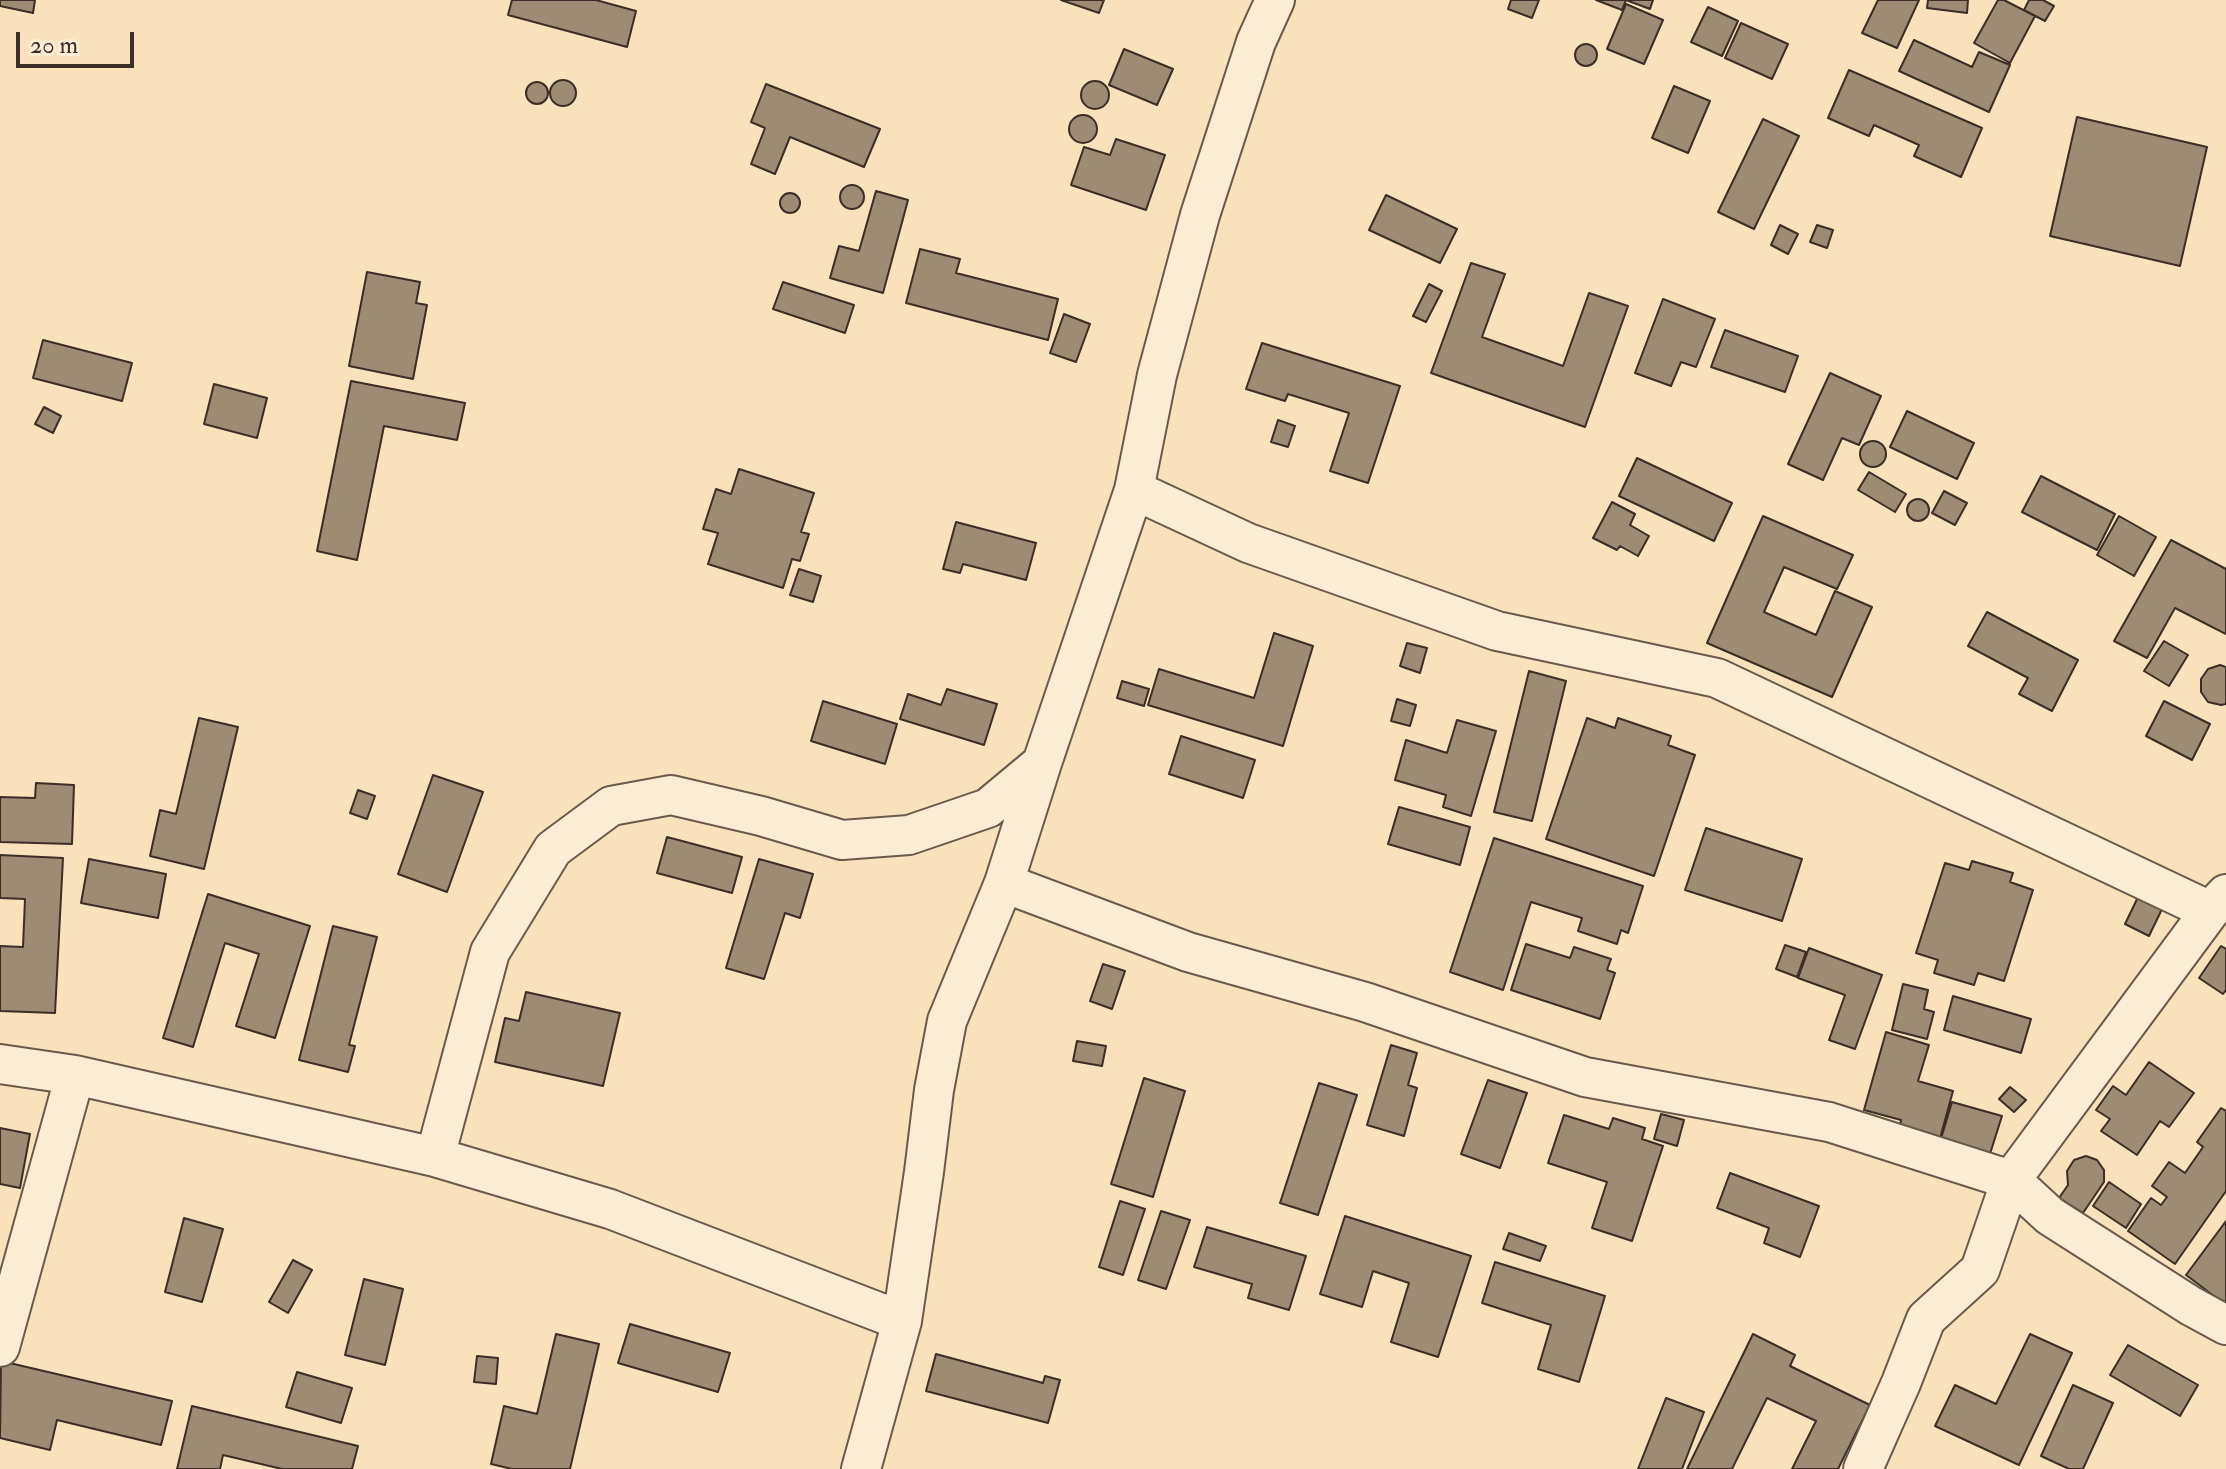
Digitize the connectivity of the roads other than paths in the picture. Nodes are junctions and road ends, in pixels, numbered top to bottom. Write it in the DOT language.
graph roads {
  1 [pos="1275,0"];
  2 [pos="1134,490"];
  3 [pos="1042,763"];
  4 [pos="1004,883"];
  5 [pos="2218,903"];
  6 [pos="0,1064"];
  7 [pos="75,1075"];
  8 [pos="435,1157"];
  9 [pos="2011,1180"];
  10 [pos="902,1321"];
  11 [pos="2226,1325"];
  12 [pos="0,1347"];
  13 [pos="861,1469"];
  14 [pos="1863,1469"];
  1 -- 2 [label="street"];
  2 -- 3 [label="street"];
  2 -- 5 [label="street"];
  3 -- 4 [label="street"];
  3 -- 8 [label="street"];
  4 -- 9 [label="street"];
  4 -- 10 [label="street"];
  5 -- 9 [label="street"];
  6 -- 7 [label="street"];
  7 -- 8 [label="street"];
  7 -- 12 [label="street"];
  8 -- 10 [label="street"];
  9 -- 11 [label="street"];
  9 -- 14 [label="street"];
  10 -- 13 [label="street"];
}
